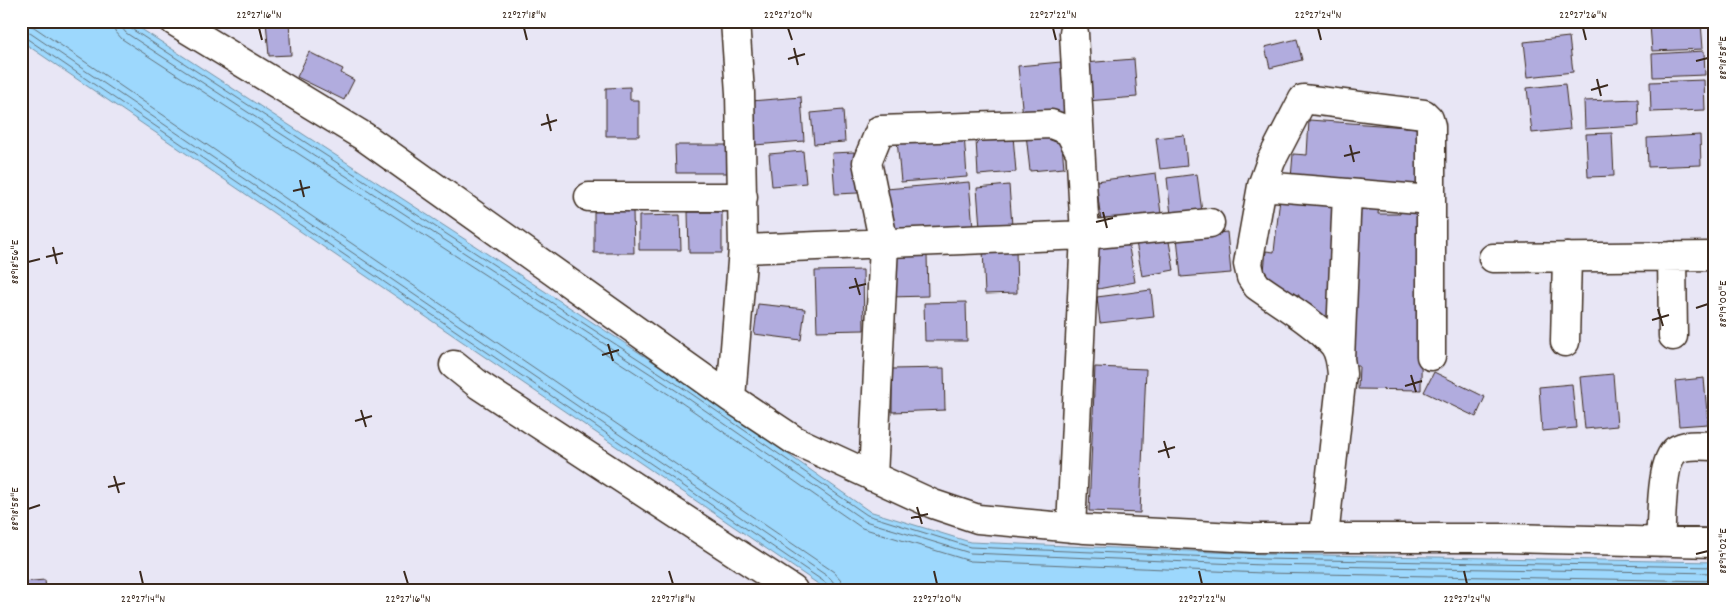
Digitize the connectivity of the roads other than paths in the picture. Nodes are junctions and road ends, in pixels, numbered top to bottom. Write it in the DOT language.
graph roads {
  1 [pos="174,21"];
  2 [pos="735,21"];
  3 [pos="1074,33"];
  4 [pos="1080,152"];
  5 [pos="1262,186"];
  6 [pos="1347,193"];
  7 [pos="589,197"];
  8 [pos="743,197"];
  9 [pos="1431,200"];
  10 [pos="1210,223"];
  11 [pos="1085,235"];
  12 [pos="884,244"];
  13 [pos="743,250"];
  14 [pos="1672,256"];
  15 [pos="1715,256"];
  16 [pos="1567,257"];
  17 [pos="1493,258"];
  18 [pos="1673,336"];
  19 [pos="1565,342"];
  20 [pos="1431,356"];
  21 [pos="1340,359"];
  22 [pos="454,365"];
  23 [pos="731,398"];
  24 [pos="1715,446"];
  25 [pos="873,477"];
  26 [pos="1071,528"];
  27 [pos="1324,537"];
  28 [pos="1660,542"];
  29 [pos="1715,543"];
  30 [pos="788,588"];
  1 -- 23 [label="street"];
  2 -- 8 [label="street"];
  3 -- 4 [label="street"];
  4 -- 11 [label="street"];
  4 -- 12 [label="street"];
  5 -- 6 [label="street"];
  5 -- 9 [label="street"];
  5 -- 21 [label="street"];
  6 -- 9 [label="street"];
  6 -- 21 [label="street"];
  7 -- 8 [label="street"];
  8 -- 13 [label="street"];
  9 -- 20 [label="street"];
  10 -- 11 [label="street"];
  11 -- 12 [label="street"];
  11 -- 26 [label="street"];
  12 -- 13 [label="street"];
  12 -- 25 [label="street"];
  13 -- 23 [label="street"];
  14 -- 15 [label="street"];
  14 -- 16 [label="street"];
  14 -- 18 [label="street"];
  16 -- 17 [label="street"];
  16 -- 19 [label="street"];
  21 -- 27 [label="street"];
  22 -- 30 [label="street"];
  23 -- 25 [label="street"];
  24 -- 28 [label="street"];
  25 -- 26 [label="street"];
  26 -- 27 [label="street"];
  27 -- 28 [label="street"];
  28 -- 29 [label="street"];
}
